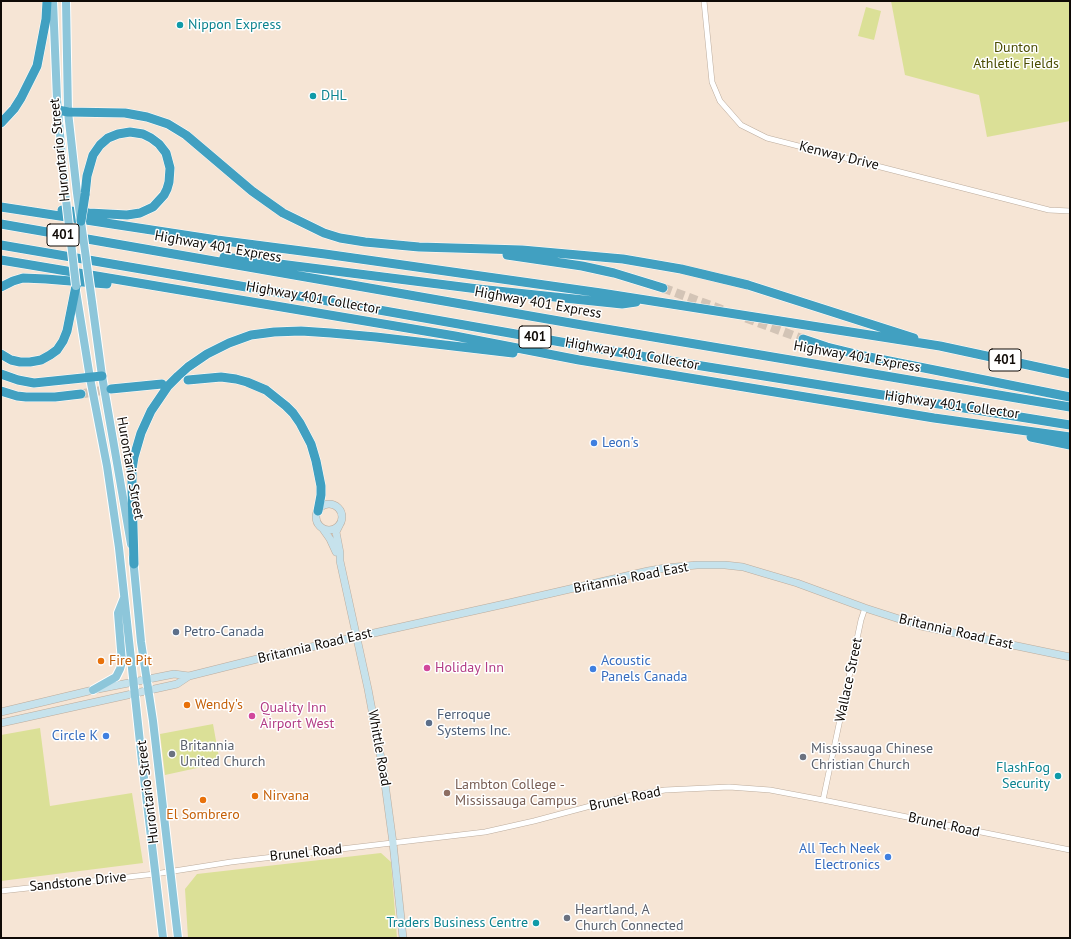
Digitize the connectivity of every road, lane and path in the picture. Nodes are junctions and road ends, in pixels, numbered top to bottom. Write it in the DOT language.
graph roads {
  1 [pos="46,1"];
  2 [pos="53,1"];
  3 [pos="66,1"];
  4 [pos="704,1"];
  5 [pos="58,110"];
  6 [pos="68,112"];
  7 [pos="1,123"];
  8 [pos="81,194"];
  9 [pos="3,207"];
  10 [pos="1070,211"];
  11 [pos="81,221"];
  12 [pos="1,224"];
  13 [pos="1,245"];
  14 [pos="126,246"];
  15 [pos="468,249"];
  16 [pos="1,260"];
  17 [pos="123,281"];
  18 [pos="76,286"];
  19 [pos="1,287"];
  20 [pos="663,288"];
  21 [pos="75,300"];
  22 [pos="650,301"];
  23 [pos="803,339"];
  24 [pos="940,346"];
  25 [pos="1,354"];
  26 [pos="578,360"];
  27 [pos="1,374"];
  28 [pos="1070,374"];
  29 [pos="102,376"];
  30 [pos="90,378"];
  31 [pos="188,380"];
  32 [pos="162,384"];
  33 [pos="111,389"];
  34 [pos="1,391"];
  35 [pos="81,394"];
  36 [pos="1070,397"];
  37 [pos="1070,407"];
  38 [pos="966,422"];
  39 [pos="1070,425"];
  40 [pos="1070,437"];
  41 [pos="1070,445"];
  42 [pos="318,511"];
  43 [pos="340,524"];
  44 [pos="323,529"];
  45 [pos="340,561"];
  46 [pos="134,564"];
  47 [pos="124,598"];
  48 [pos="865,608"];
  49 [pos="357,637"];
  50 [pos="1070,657"];
  51 [pos="190,676"];
  52 [pos="140,681"];
  53 [pos="93,690"];
  54 [pos="141,692"];
  55 [pos="1,712"];
  56 [pos="1,723"];
  57 [pos="823,800"];
  58 [pos="393,843"];
  59 [pos="1070,850"];
  60 [pos="171,871"];
  61 [pos="155,874"];
  62 [pos="1,891"];
  63 [pos="163,938"];
  64 [pos="178,938"];
  65 [pos="403,938"];
  1 -- 7 [label="highway"];
  2 -- 5 [label="main road, Hurontario Street"];
  3 -- 6 [label="main road, Hurontario Street"];
  4 -- 10 [label="street, Kenway Drive"];
  5 -- 6 [label="highway"];
  5 -- 18 [label="main road, Hurontario Street, bridge"];
  6 -- 8 [label="main road, Hurontario Street"];
  6 -- 15 [label="highway"];
  8 -- 9 [label="highway"];
  8 -- 11 [label="highway, bridge"];
  9 -- 22 [label="highway, 401"];
  11 -- 29 [label="main road, Hurontario Street, bridge"];
  12 -- 14 [label="highway, Highway 401 Express / 401"];
  13 -- 39 [label="highway, 401"];
  14 -- 22 [label="highway"];
  14 -- 37 [label="highway, Highway 401 Express / 401"];
  15 -- 20 [label="highway"];
  15 -- 24 [label="highway"];
  16 -- 17 [label="highway, Highway 401 Collector / 401"];
  17 -- 19 [label="highway"];
  17 -- 26 [label="highway, Highway 401 Collector / 401"];
  18 -- 21 [label="highway"];
  21 -- 25 [label="highway"];
  21 -- 30 [label="main road, Hurontario Street"];
  22 -- 24 [label="highway, 401"];
  23 -- 36 [label="highway"];
  24 -- 28 [label="highway, 401"];
  26 -- 38 [label="highway, Highway 401 Collector / 401"];
  26 -- 46 [label="highway"];
  27 -- 30 [label="highway"];
  29 -- 30 [label="highway"];
  29 -- 46 [label="main road, Hurontario Street"];
  30 -- 47 [label="main road, Hurontario Street"];
  31 -- 42 [label="highway"];
  32 -- 33 [label="highway"];
  34 -- 35 [label="highway"];
  38 -- 40 [label="highway, Highway 401 Collector / 401"];
  38 -- 41 [label="highway"];
  42 -- 43 [label="main road"];
  42 -- 44 [label="main road"];
  43 -- 44 [label="main road"];
  43 -- 45 [label="main road, Whittle Road"];
  44 -- 45 [label="main road, Whittle Road"];
  45 -- 49 [label="main road, Whittle Road"];
  46 -- 52 [label="main road, Hurontario Street"];
  47 -- 52 [label="main road, Hurontario Street"];
  47 -- 53 [label="main road"];
  48 -- 49 [label="main road, Britannia Road East"];
  48 -- 50 [label="main road, Britannia Road East"];
  48 -- 57 [label="street, Wallace Street"];
  49 -- 51 [label="main road, Britannia Road East"];
  49 -- 58 [label="main road, Whittle Road"];
  51 -- 52 [label="main road, Britannia Road East"];
  51 -- 54 [label="main road, Britannia Road East"];
  52 -- 53 [label="main road, Britannia Road East"];
  52 -- 54 [label="main road, Hurontario Street"];
  52 -- 54 [label="main road, Hurontario Street"];
  53 -- 55 [label="main road, Britannia Road East"];
  54 -- 56 [label="main road, Britannia Road East"];
  54 -- 60 [label="main road, Hurontario Street"];
  54 -- 61 [label="main road, Hurontario Street"];
  57 -- 58 [label="street, Brunel Road"];
  57 -- 59 [label="street, Brunel Road"];
  58 -- 60 [label="street, Brunel Road"];
  58 -- 65 [label="main road, Whittle Road"];
  60 -- 61 [label="street, Brunel Road"];
  60 -- 64 [label="main road, Hurontario Street"];
  61 -- 62 [label="street, Sandstone Drive"];
  61 -- 63 [label="main road, Hurontario Street"];
}
